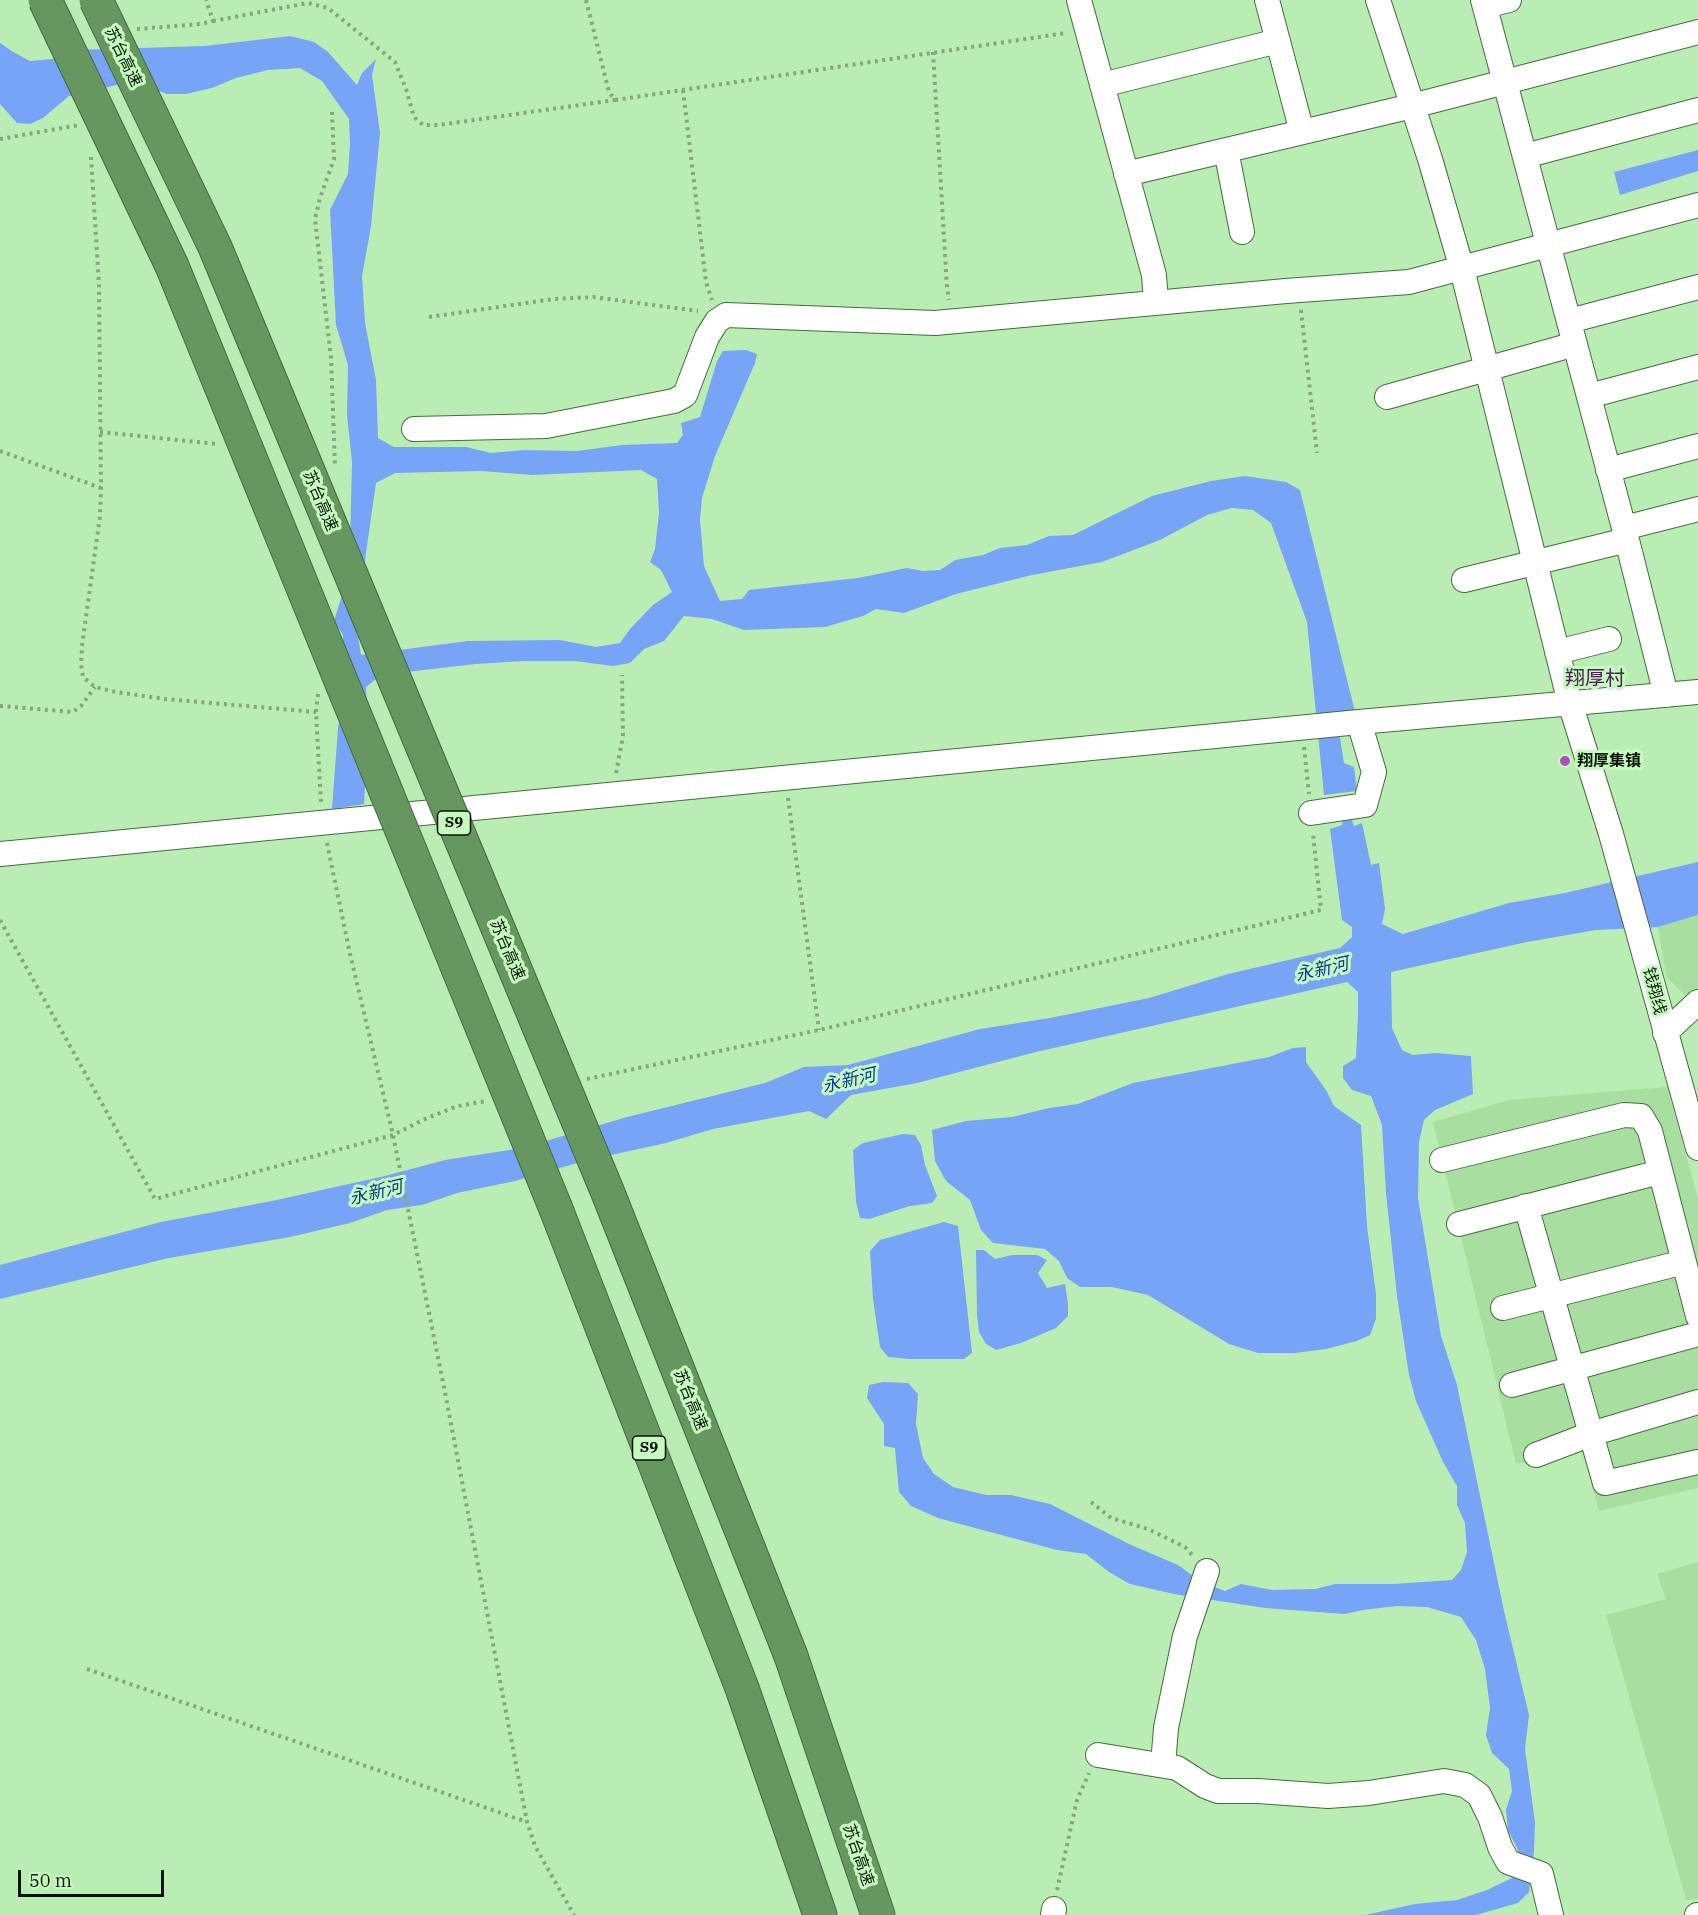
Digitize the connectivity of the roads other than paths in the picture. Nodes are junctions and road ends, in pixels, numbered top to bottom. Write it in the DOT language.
graph roads {
  1 [pos="45,0"];
  2 [pos="96,0"];
  3 [pos="1079,0"];
  4 [pos="1268,0"];
  5 [pos="1378,0"];
  6 [pos="1509,0"];
  7 [pos="1484,3"];
  8 [pos="1698,32"];
  9 [pos="1278,41"];
  10 [pos="1505,82"];
  11 [pos="1102,84"];
  12 [pos="1412,106"];
  13 [pos="1698,110"];
  14 [pos="1302,132"];
  15 [pos="1226,150"];
  16 [pos="1525,156"];
  17 [pos="1126,174"];
  18 [pos="1698,205"];
  19 [pos="1242,232"];
  20 [pos="1549,246"];
  21 [pos="1462,269"];
  22 [pos="1698,287"];
  23 [pos="1156,303"];
  24 [pos="1572,332"];
  25 [pos="1698,367"];
  26 [pos="1487,369"];
  27 [pos="1589,396"];
  28 [pos="1387,398"];
  29 [pos="414,429"];
  30 [pos="1698,446"];
  31 [pos="1608,470"];
  32 [pos="1698,508"];
  33 [pos="1626,534"];
  34 [pos="1535,562"];
  35 [pos="1464,580"];
  36 [pos="1609,639"];
  37 [pos="1557,652"];
  38 [pos="1698,692"];
  39 [pos="1666,694"];
  40 [pos="1570,703"];
  41 [pos="1359,722"];
  42 [pos="1319,812"];
  43 [pos="0,854"];
  44 [pos="1698,1002"];
  45 [pos="1665,1033"];
  46 [pos="1690,1087"];
  47 [pos="1698,1148"];
  48 [pos="1442,1160"];
  49 [pos="1660,1172"];
  50 [pos="1526,1206"];
  51 [pos="1459,1224"];
  52 [pos="1684,1262"];
  53 [pos="1552,1296"];
  54 [pos="1503,1308"];
  55 [pos="1698,1316"];
  56 [pos="1698,1334"];
  57 [pos="1572,1368"];
  58 [pos="1512,1385"];
  59 [pos="1698,1402"];
  60 [pos="1591,1434"];
  61 [pos="1536,1455"];
  62 [pos="1698,1462"];
  63 [pos="1207,1571"];
  64 [pos="1098,1755"];
  65 [pos="1163,1765"];
  66 [pos="820,1915"];
  67 [pos="878,1915"];
  68 [pos="1551,1915"];
  1 -- 66 [label="highway, S9, bridge"];
  2 -- 67 [label="highway, 苏台高速 / S9, bridge"];
  3 -- 11 [label="street"];
  4 -- 9 [label="street"];
  5 -- 12 [label="street, 钱翔线"];
  6 -- 7 [label="street"];
  7 -- 10 [label="street"];
  8 -- 10 [label="street"];
  9 -- 11 [label="street"];
  9 -- 14 [label="street"];
  10 -- 12 [label="street"];
  10 -- 16 [label="street"];
  11 -- 17 [label="street"];
  12 -- 14 [label="street"];
  12 -- 21 [label="street, 钱翔线"];
  13 -- 16 [label="street"];
  14 -- 15 [label="street"];
  15 -- 17 [label="street"];
  15 -- 19 [label="street"];
  16 -- 20 [label="street"];
  17 -- 23 [label="street"];
  18 -- 20 [label="street"];
  20 -- 21 [label="street"];
  20 -- 24 [label="street"];
  21 -- 23 [label="street"];
  21 -- 26 [label="street, 钱翔线"];
  22 -- 24 [label="street"];
  23 -- 29 [label="street"];
  24 -- 26 [label="street"];
  24 -- 27 [label="street"];
  25 -- 27 [label="street"];
  26 -- 28 [label="street"];
  26 -- 34 [label="street, 钱翔线"];
  27 -- 31 [label="street"];
  30 -- 31 [label="street"];
  31 -- 33 [label="street"];
  32 -- 33 [label="street"];
  33 -- 34 [label="street"];
  33 -- 39 [label="street"];
  34 -- 35 [label="street"];
  34 -- 37 [label="street, 钱翔线"];
  36 -- 37 [label="street"];
  37 -- 40 [label="street, 钱翔线"];
  38 -- 39 [label="street"];
  39 -- 40 [label="street"];
  40 -- 41 [label="street"];
  40 -- 45 [label="street, 钱翔线"];
  41 -- 42 [label="street"];
  41 -- 43 [label="street"];
  44 -- 45 [label="street"];
  45 -- 46 [label="street, 钱翔线"];
  46 -- 47 [label="street, 钱翔线"];
  48 -- 49 [label="street"];
  49 -- 50 [label="street"];
  49 -- 52 [label="street"];
  50 -- 51 [label="street"];
  50 -- 53 [label="street"];
  52 -- 53 [label="street"];
  52 -- 55 [label="street"];
  53 -- 54 [label="street"];
  53 -- 57 [label="street"];
  56 -- 57 [label="street"];
  57 -- 58 [label="street"];
  57 -- 60 [label="street"];
  59 -- 60 [label="street"];
  60 -- 61 [label="street"];
  60 -- 62 [label="street"];
  63 -- 65 [label="street"];
  64 -- 65 [label="street"];
  65 -- 68 [label="street"];
}
